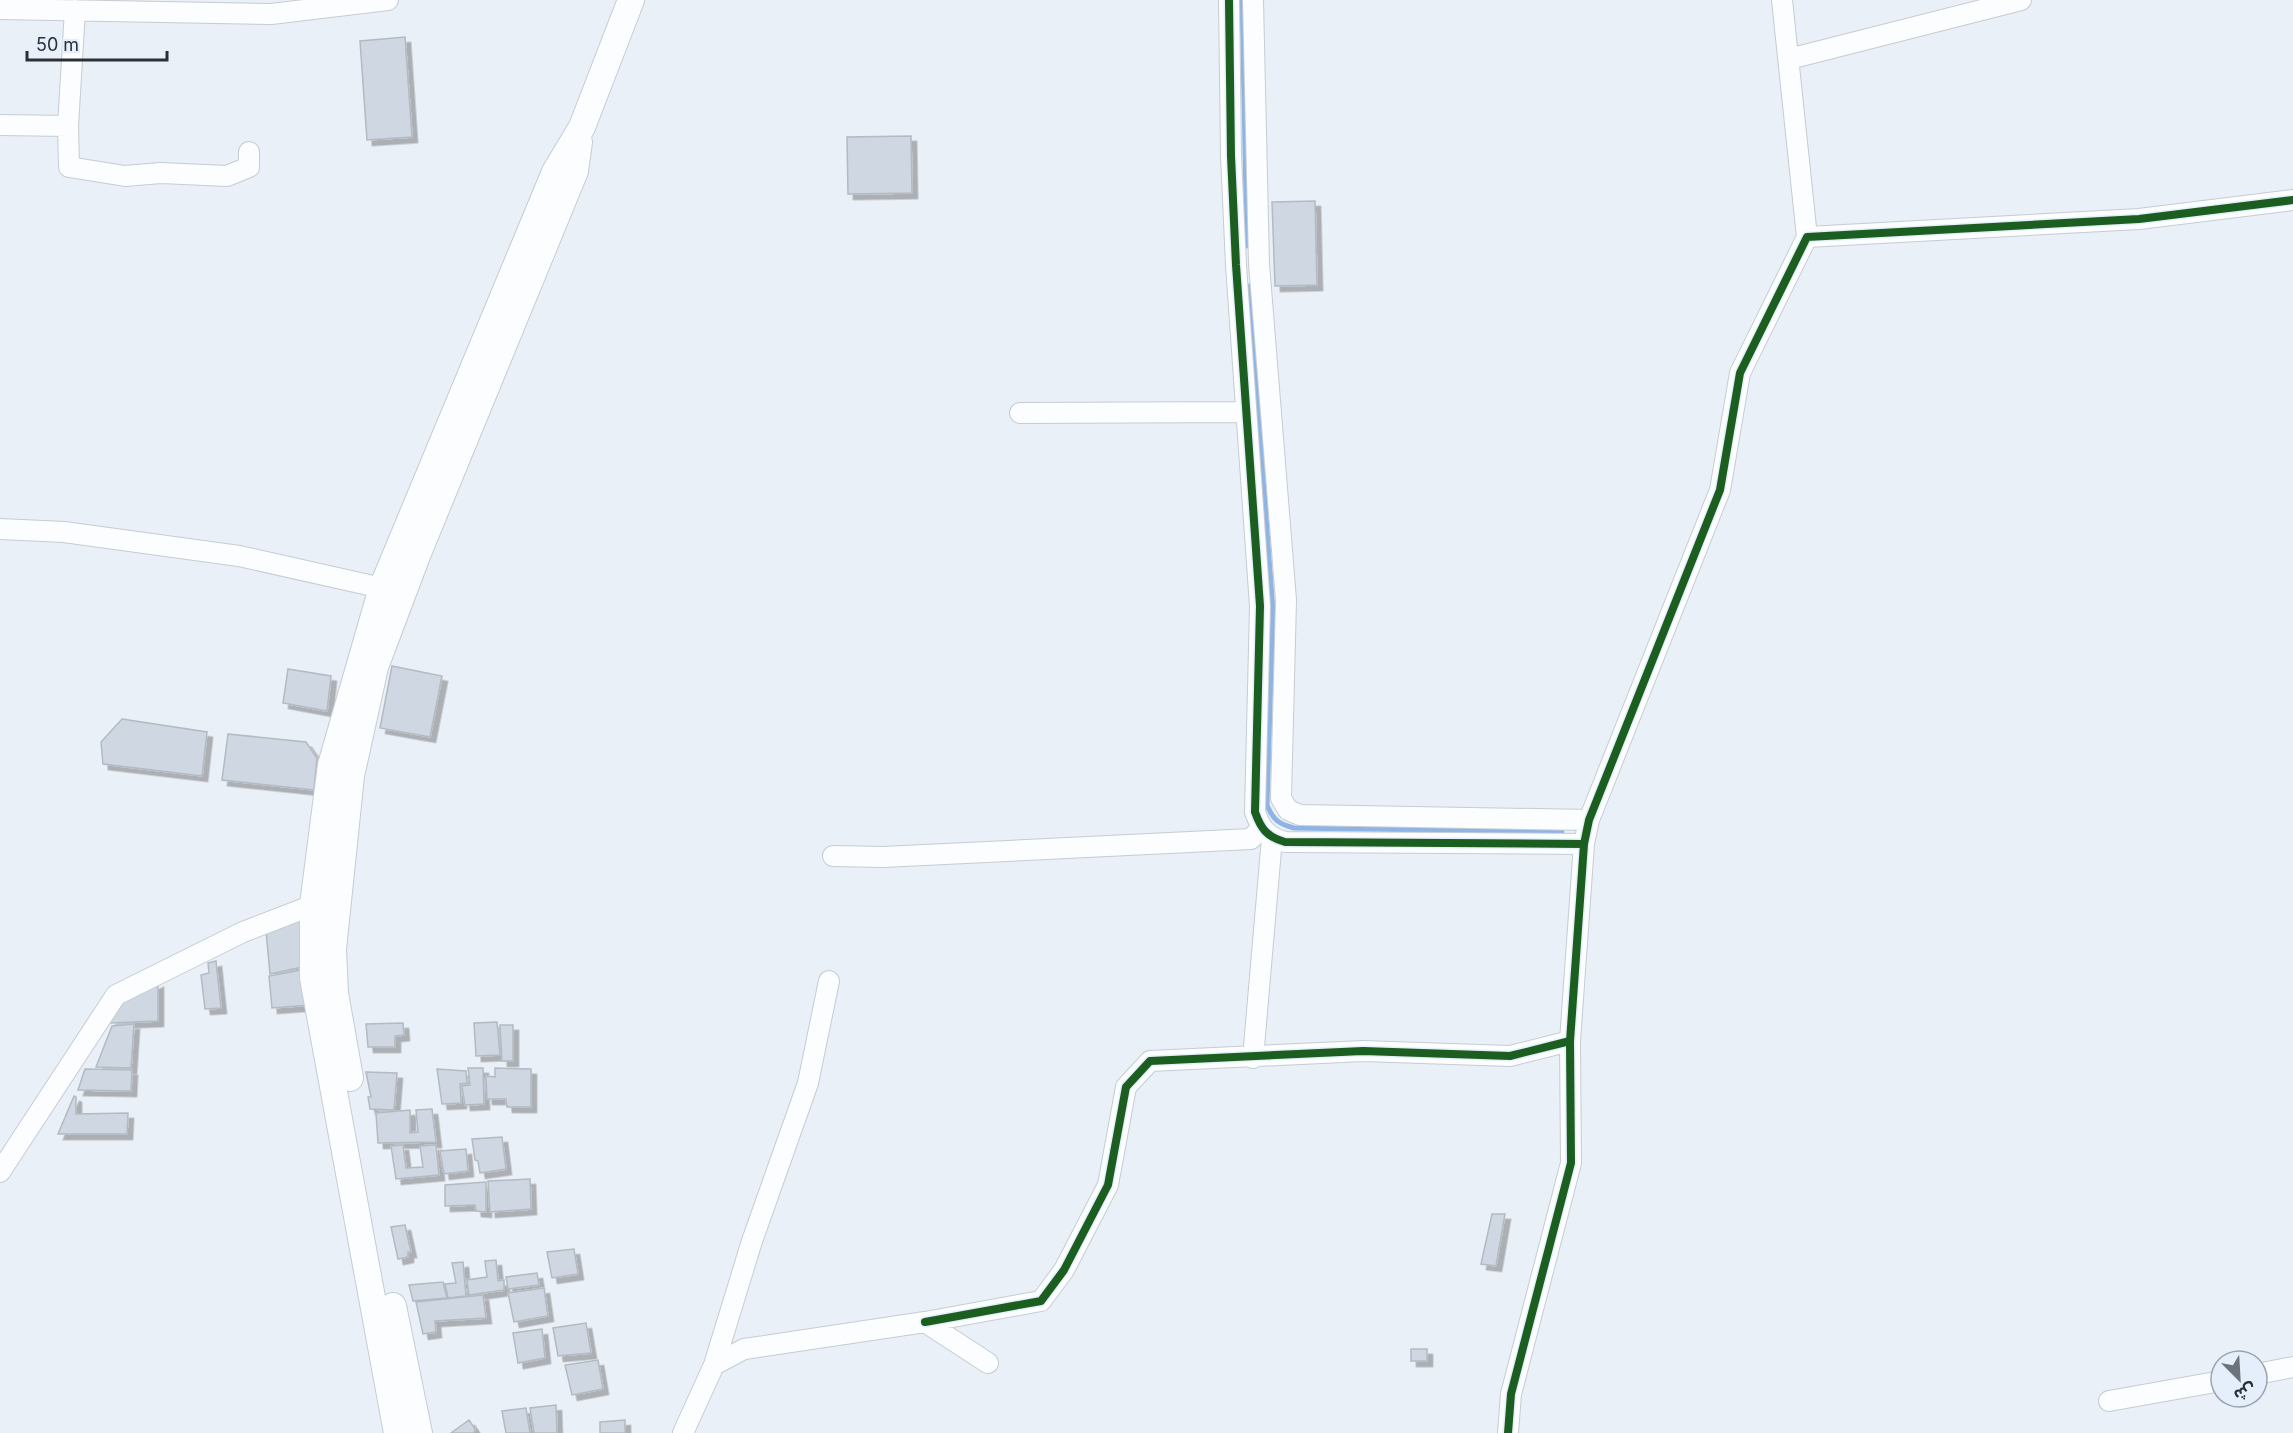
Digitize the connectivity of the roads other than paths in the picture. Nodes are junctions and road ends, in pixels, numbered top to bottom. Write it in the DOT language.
graph roads {
  1 [pos="388,0"];
  2 [pos="631,0"];
  3 [pos="1229,0"];
  4 [pos="1253,0"];
  5 [pos="1782,0"];
  6 [pos="2021,0"];
  7 [pos="271,7"];
  8 [pos="0,9"];
  9 [pos="75,10"];
  10 [pos="1789,59"];
  11 [pos="0,125"];
  12 [pos="68,126"];
  13 [pos="582,127"];
  14 [pos="249,152"];
  15 [pos="2293,200"];
  16 [pos="1807,237"];
  17 [pos="1259,264"];
  18 [pos="1236,265"];
  19 [pos="1246,412"];
  20 [pos="1020,413"];
  21 [pos="0,529"];
  22 [pos="381,588"];
  23 [pos="1589,820"];
  24 [pos="1267,833"];
  25 [pos="1584,844"];
  26 [pos="833,856"];
  27 [pos="313,905"];
  28 [pos="829,981"];
  29 [pos="1570,1041"];
  30 [pos="1253,1058"];
  31 [pos="0,1172"];
  32 [pos="925,1322"];
  33 [pos="988,1363"];
  34 [pos="714,1365"];
  35 [pos="2293,1367"];
  36 [pos="2269,1372"];
  37 [pos="2209,1383"];
  38 [pos="2109,1401"];
  39 [pos="397,1433"];
  40 [pos="419,1433"];
  41 [pos="683,1433"];
  42 [pos="1508,1433"];
  1 -- 7 [label="street"];
  2 -- 13 [label="main road"];
  3 -- 18 [label="street"];
  4 -- 17 [label="street"];
  5 -- 10 [label="street"];
  6 -- 10 [label="street"];
  7 -- 9 [label="street"];
  8 -- 9 [label="street"];
  9 -- 12 [label="street"];
  10 -- 16 [label="street"];
  11 -- 12 [label="street"];
  12 -- 14 [label="street"];
  13 -- 22 [label="main road"];
  13 -- 40 [label="main road"];
  15 -- 16 [label="street"];
  16 -- 23 [label="street"];
  17 -- 18 [label="street"];
  17 -- 23 [label="street"];
  18 -- 19 [label="street"];
  19 -- 20 [label="street"];
  19 -- 24 [label="street"];
  21 -- 22 [label="street"];
  22 -- 27 [label="main road"];
  23 -- 25 [label="street"];
  24 -- 25 [label="street"];
  24 -- 26 [label="street"];
  24 -- 30 [label="street"];
  25 -- 29 [label="street"];
  27 -- 31 [label="street"];
  27 -- 39 [label="main road"];
  28 -- 34 [label="street"];
  29 -- 30 [label="street"];
  29 -- 42 [label="street"];
  30 -- 32 [label="street"];
  32 -- 33 [label="street"];
  32 -- 34 [label="street"];
  34 -- 41 [label="street"];
  35 -- 36 [label="street"];
  37 -- 38 [label="street"];
}
